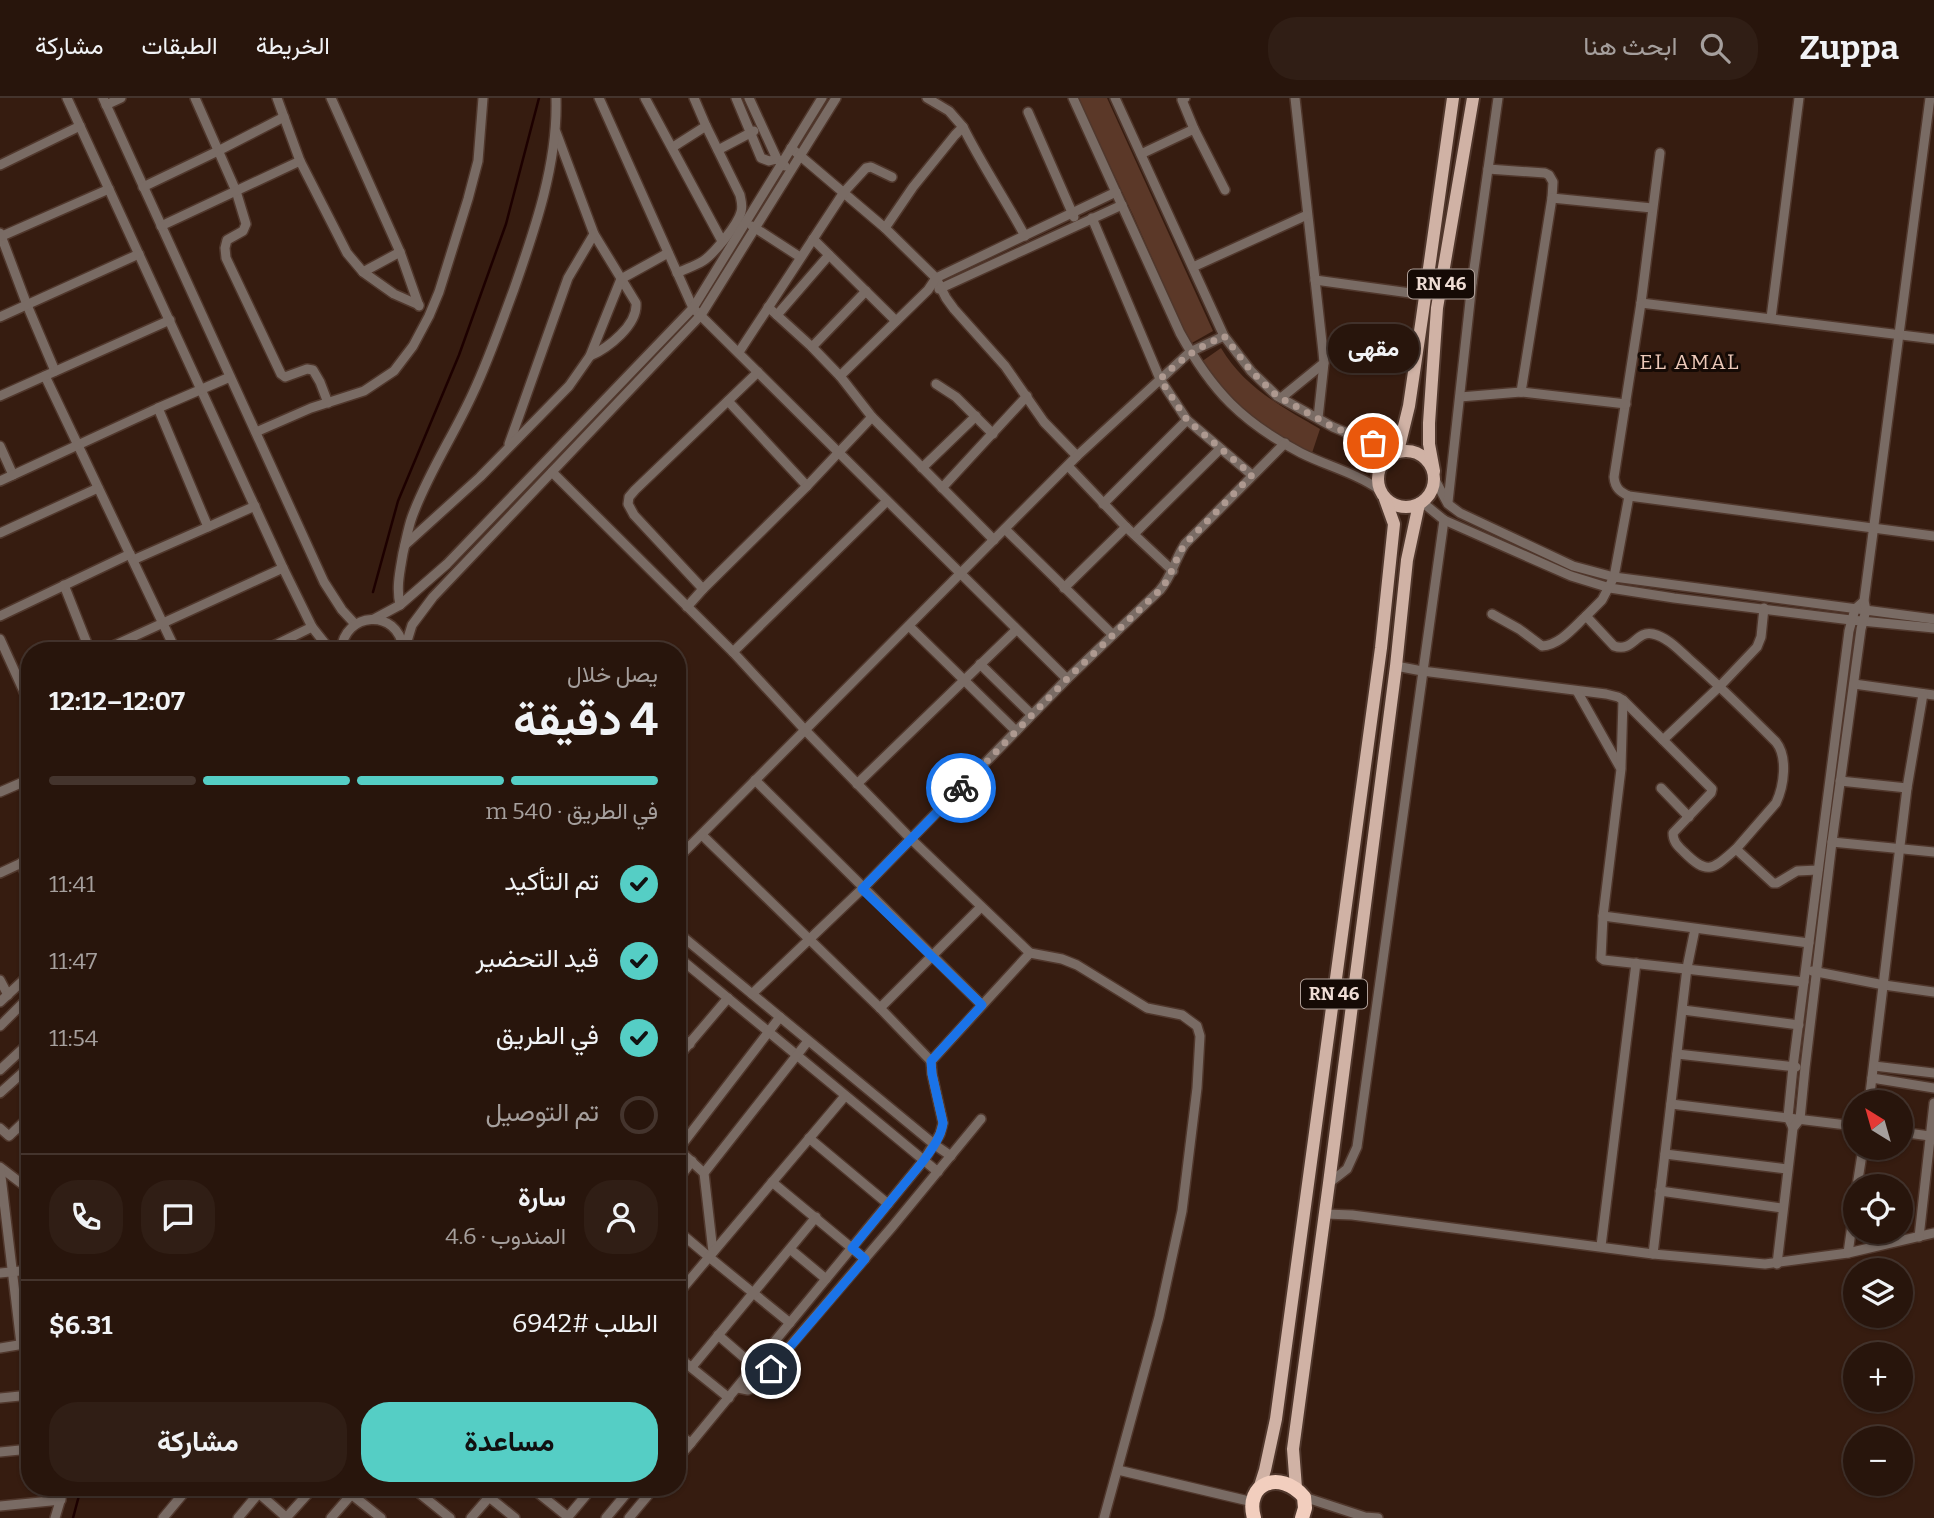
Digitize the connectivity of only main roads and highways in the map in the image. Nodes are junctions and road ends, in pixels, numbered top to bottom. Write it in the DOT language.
graph roads {
  1 [pos="1453,98"];
  2 [pos="1473,98"];
  3 [pos="1397,452"];
  4 [pos="1434,476"];
  5 [pos="1382,494"];
  6 [pos="1420,503"];
  7 [pos="1300,1492"];
  8 [pos="1256,1496"];
  9 [pos="1254,1518"];
  10 [pos="1302,1518"];
  1 -- 3 [label="main road, RN 46"];
  2 -- 4 [label="main road, RN 46"];
  3 -- 4 [label="main road"];
  3 -- 5 [label="main road"];
  4 -- 6 [label="main road"];
  5 -- 6 [label="main road"];
  5 -- 8 [label="main road, RN 46"];
  6 -- 7 [label="main road, RN 46"];
  7 -- 8 [label="highway"];
  7 -- 10 [label="highway"];
  8 -- 9 [label="highway"];
}
